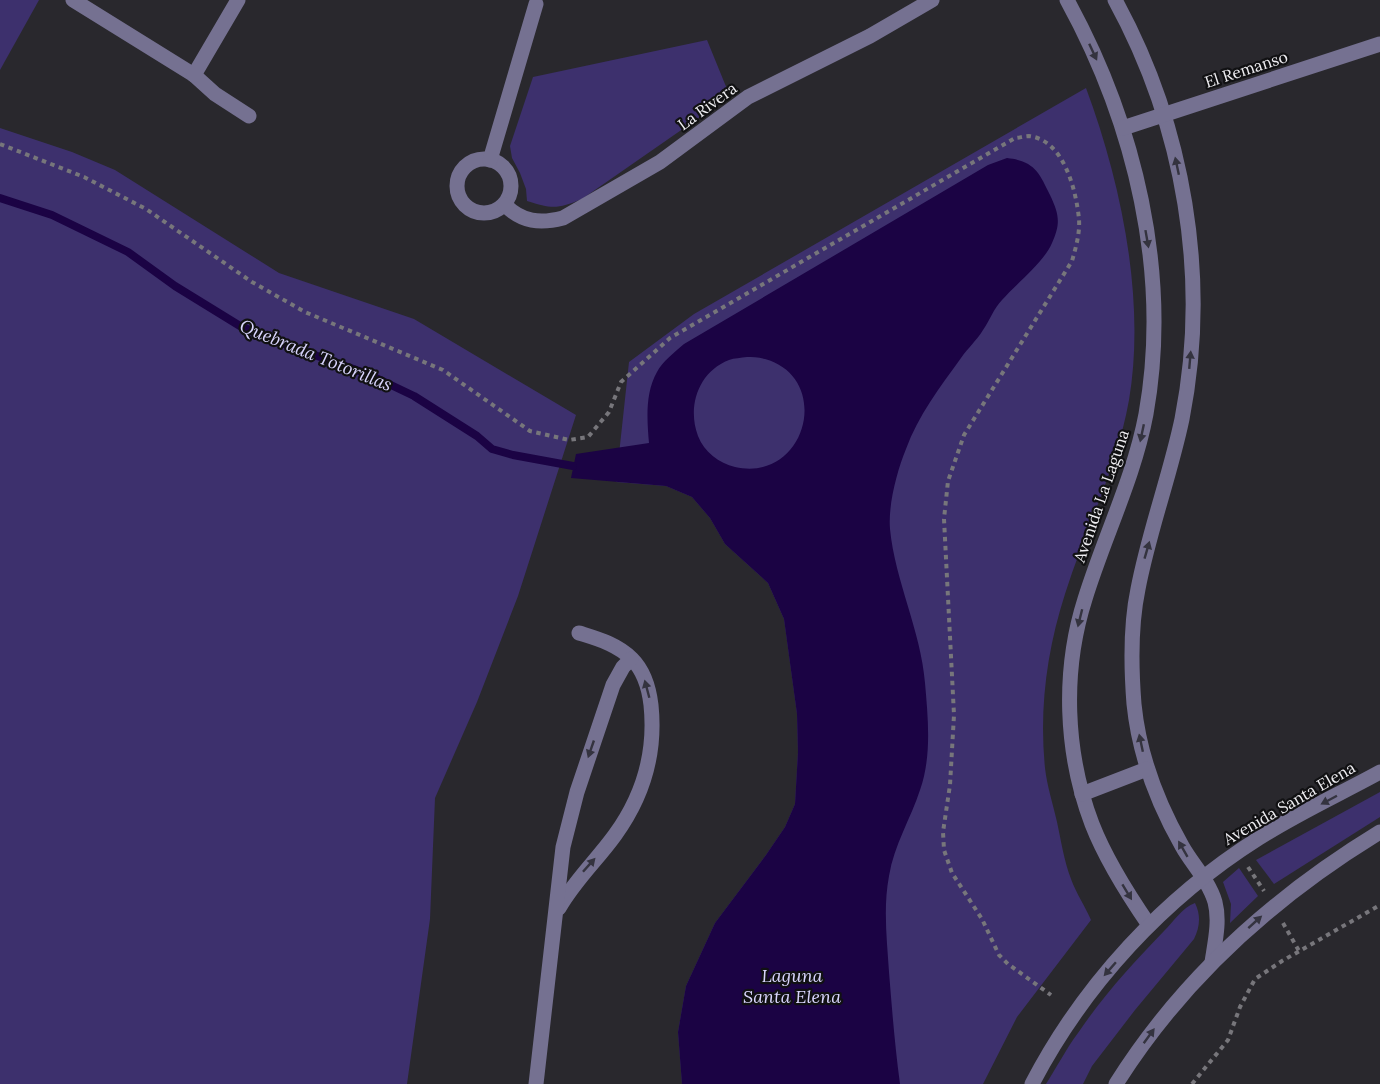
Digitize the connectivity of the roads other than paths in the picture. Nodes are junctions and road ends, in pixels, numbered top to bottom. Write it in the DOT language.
graph roads {
  1 [pos="73,0"];
  2 [pos="238,0"];
  3 [pos="932,0"];
  4 [pos="1067,0"];
  5 [pos="1115,0"];
  6 [pos="536,4"];
  7 [pos="1380,44"];
  8 [pos="194,75"];
  9 [pos="1164,115"];
  10 [pos="249,116"];
  11 [pos="1123,128"];
  12 [pos="490,160"];
  13 [pos="505,205"];
  14 [pos="579,633"];
  15 [pos="631,658"];
  16 [pos="1147,769"];
  17 [pos="1380,772"];
  18 [pos="1082,794"];
  19 [pos="1380,832"];
  20 [pos="1203,878"];
  21 [pos="556,913"];
  22 [pos="1149,925"];
  23 [pos="1212,962"];
  24 [pos="536,1084"];
  25 [pos="1032,1084"];
  26 [pos="1116,1084"];
  1 -- 8 [label="street"];
  2 -- 8 [label="street"];
  3 -- 13 [label="street, La Rivera"];
  4 -- 11 [label="street, Avenida La Laguna, one-way"];
  5 -- 9 [label="street"];
  6 -- 12 [label="street"];
  7 -- 9 [label="street, El Remanso"];
  8 -- 10 [label="street"];
  9 -- 11 [label="street, El Remanso"];
  16 -- 9 [label="street, one-way"];
  11 -- 18 [label="street, Avenida La Laguna, one-way"];
  12 -- 13 [label="street"];
  12 -- 13 [label="street"];
  14 -- 15 [label="street"];
  15 -- 21 [label="street, one-way"];
  21 -- 15 [label="street, one-way"];
  16 -- 18 [label="street"];
  20 -- 16 [label="street, one-way"];
  17 -- 20 [label="street, Avenida Santa Elena, one-way"];
  18 -- 22 [label="street, Avenida La Laguna, one-way"];
  23 -- 19 [label="street, one-way"];
  20 -- 22 [label="street, Avenida Santa Elena"];
  20 -- 23 [label="street"];
  21 -- 24 [label="street"];
  22 -- 25 [label="street, Avenida Santa Elena, one-way"];
  26 -- 23 [label="street, one-way"];
}
